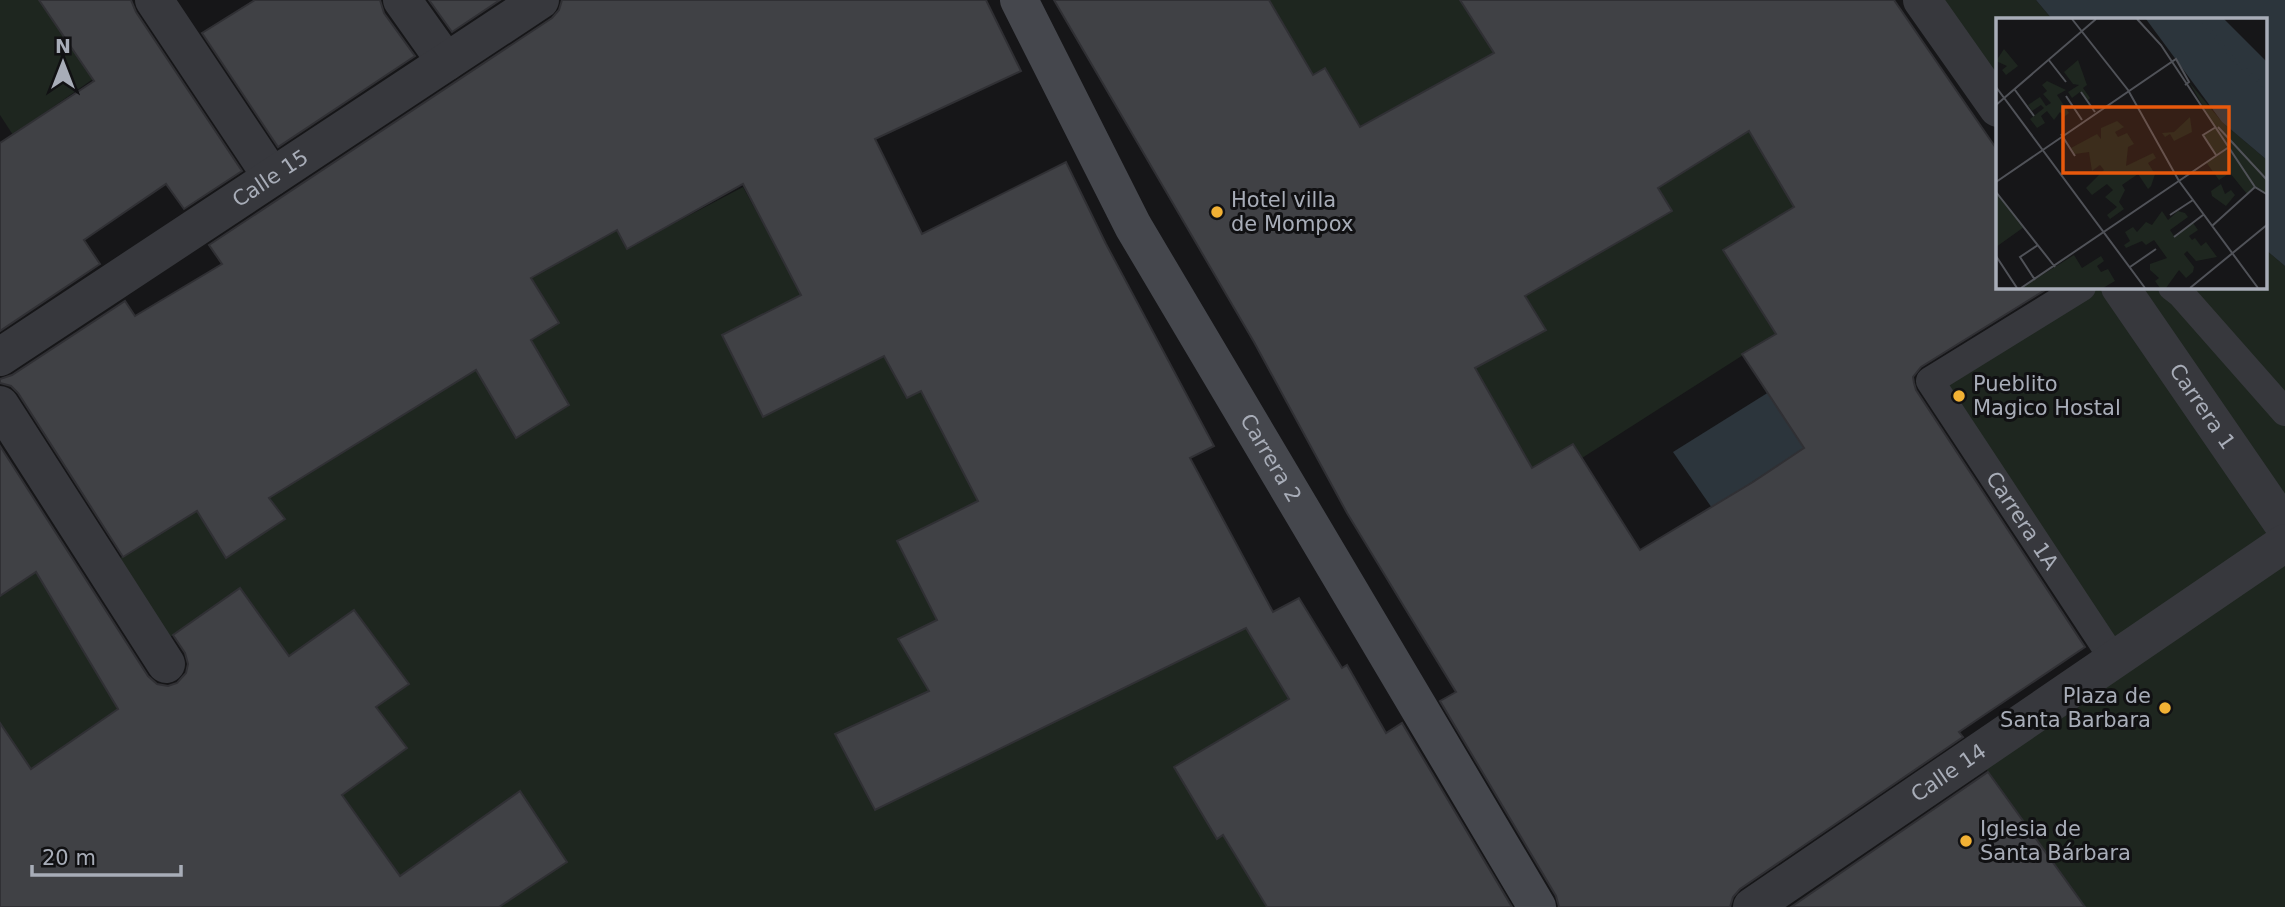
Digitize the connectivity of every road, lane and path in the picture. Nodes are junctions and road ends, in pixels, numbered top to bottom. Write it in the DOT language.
graph roads {
  1 [pos="154,0"];
  2 [pos="402,0"];
  3 [pos="540,0"];
  4 [pos="1019,0"];
  5 [pos="1922,0"];
  6 [pos="446,62"];
  7 [pos="1996,105"];
  8 [pos="272,177"];
  9 [pos="2079,289"];
  10 [pos="2121,289"];
  11 [pos="2175,289"];
  12 [pos="0,357"];
  13 [pos="0,405"];
  14 [pos="2285,412"];
  15 [pos="2285,527"];
  16 [pos="2285,543"];
  17 [pos="2114,660"];
  18 [pos="166,664"];
  19 [pos="1537,907"];
  20 [pos="1752,907"];
  1 -- 8 [label="street"];
  2 -- 6 [label="street"];
  3 -- 6 [label="street, Calle 15"];
  4 -- 19 [label="main road, Carrera 2"];
  5 -- 7 [label="street"];
  6 -- 8 [label="street, Calle 15"];
  8 -- 12 [label="street, Calle 15"];
  9 -- 17 [label="lane, Carrera 1A"];
  10 -- 15 [label="street, Carrera 1"];
  11 -- 14 [label="lane"];
  13 -- 18 [label="street"];
  16 -- 17 [label="street, Calle 14"];
  17 -- 20 [label="street, Calle 14"];
}
